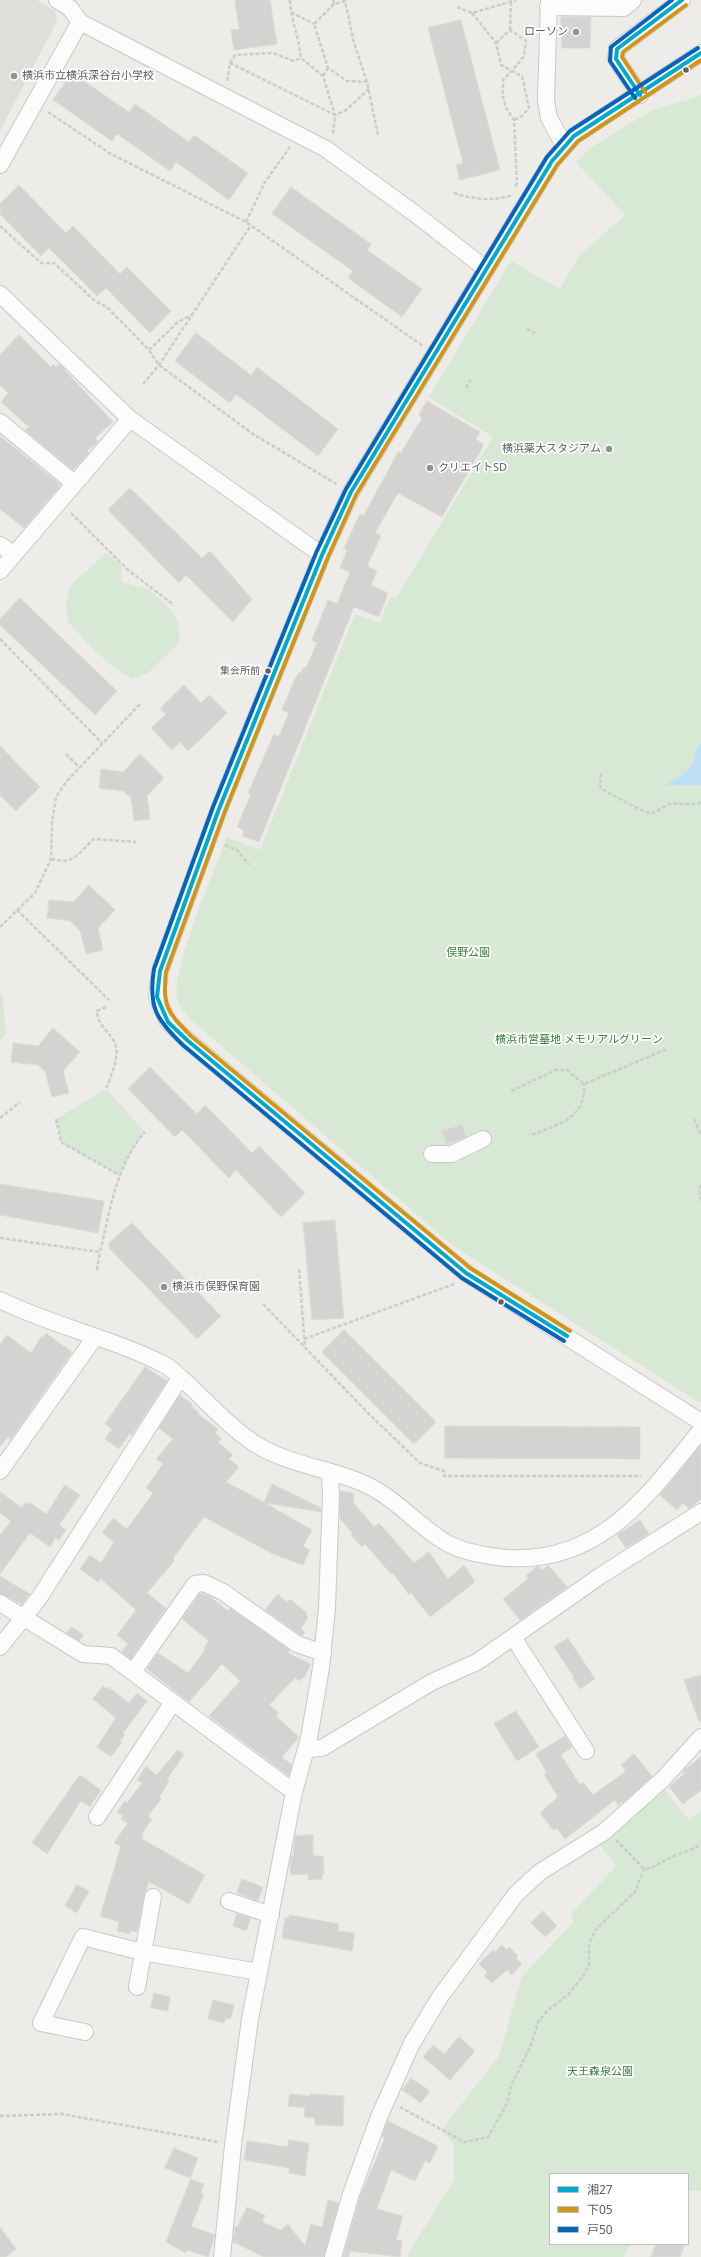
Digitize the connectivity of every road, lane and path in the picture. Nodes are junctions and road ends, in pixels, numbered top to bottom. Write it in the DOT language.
graph roads {
  1 [pos="58,0"];
  2 [pos="290,0"];
  3 [pos="333,0"];
  4 [pos="516,0"];
  5 [pos="632,0"];
  6 [pos="682,0"];
  7 [pos="511,2"];
  8 [pos="548,3"];
  9 [pos="334,4"];
  10 [pos="457,7"];
  11 [pos="291,12"];
  12 [pos="472,13"];
  13 [pos="80,22"];
  14 [pos="314,24"];
  15 [pos="510,30"];
  16 [pos="496,43"];
  17 [pos="701,53"];
  18 [pos="301,58"];
  19 [pos="230,63"];
  20 [pos="328,68"];
  21 [pos="512,71"];
  22 [pos="323,76"];
  23 [pos="367,82"];
  24 [pos="369,89"];
  25 [pos="640,95"];
  26 [pos="225,97"];
  27 [pos="35,103"];
  28 [pos="335,115"];
  29 [pos="514,120"];
  30 [pos="298,135"];
  31 [pos="378,135"];
  32 [pos="564,145"];
  33 [pos="326,149"];
  34 [pos="0,165"];
  35 [pos="454,193"];
  36 [pos="246,222"];
  37 [pos="251,225"];
  38 [pos="0,226"];
  39 [pos="486,269"];
  40 [pos="0,294"];
  41 [pos="193,314"];
  42 [pos="527,329"];
  43 [pos="535,333"];
  44 [pos="149,350"];
  45 [pos="435,354"];
  46 [pos="159,365"];
  47 [pos="471,379"];
  48 [pos="143,384"];
  49 [pos="466,388"];
  50 [pos="130,419"];
  51 [pos="0,422"];
  52 [pos="74,483"];
  53 [pos="351,492"];
  54 [pos="60,501"];
  55 [pos="0,545"];
  56 [pos="14,554"];
  57 [pos="322,555"];
  58 [pos="0,571"];
  59 [pos="174,604"];
  60 [pos="0,640"];
  61 [pos="141,703"];
  62 [pos="102,743"];
  63 [pos="66,754"];
  64 [pos="80,768"];
  65 [pos="601,773"];
  66 [pos="701,802"];
  67 [pos="136,842"];
  68 [pos="225,845"];
  69 [pos="51,859"];
  70 [pos="249,866"];
  71 [pos="18,910"];
  72 [pos="0,927"];
  73 [pos="109,1000"];
  74 [pos="106,1007"];
  75 [pos="667,1049"];
  76 [pos="584,1084"];
  77 [pos="106,1089"];
  78 [pos="511,1091"];
  79 [pos="20,1102"];
  80 [pos="0,1118"];
  81 [pos="56,1119"];
  82 [pos="694,1119"];
  83 [pos="145,1132"];
  84 [pos="532,1135"];
  85 [pos="701,1136"];
  86 [pos="483,1139"];
  87 [pos="432,1154"];
  88 [pos="120,1175"];
  89 [pos="701,1185"];
  90 [pos="701,1201"];
  91 [pos="0,1238"];
  92 [pos="100,1252"];
  93 [pos="299,1269"];
  94 [pos="97,1270"];
  95 [pos="460,1281"];
  96 [pos="0,1300"];
  97 [pos="263,1304"];
  98 [pos="95,1337"];
  99 [pos="304,1339"];
  100 [pos="305,1348"];
  101 [pos="180,1378"];
  102 [pos="701,1422"];
  103 [pos="701,1430"];
  104 [pos="0,1471"];
  105 [pos="330,1472"];
  106 [pos="661,1476"];
  107 [pos="701,1512"];
  108 [pos="0,1604"];
  109 [pos="24,1618"];
  110 [pos="513,1637"];
  111 [pos="0,1647"];
  112 [pos="323,1653"];
  113 [pos="133,1672"];
  114 [pos="173,1702"];
  115 [pos="701,1737"];
  116 [pos="307,1749"];
  117 [pos="586,1751"];
  118 [pos="294,1792"];
  119 [pos="97,1817"];
  120 [pos="606,1830"];
  121 [pos="701,1844"];
  122 [pos="644,1868"];
  123 [pos="153,1897"];
  124 [pos="229,1900"];
  125 [pos="271,1915"];
  126 [pos="142,1952"];
  127 [pos="259,1972"];
  128 [pos="137,1987"];
  129 [pos="85,2032"];
  130 [pos="388,2100"];
  131 [pos="0,2116"];
  132 [pos="233,2145"];
  133 [pos="226,2254"];
  134 [pos="333,2257"];
  1 -- 13 [label="street"];
  2 -- 11 [label="path"];
  3 -- 9 [label="path"];
  4 -- 7 [label="path"];
  5 -- 8 [label="street"];
  6 -- 25 [label="street"];
  7 -- 12 [label="path"];
  7 -- 15 [label="path"];
  8 -- 32 [label="street"];
  9 -- 14 [label="path"];
  9 -- 23 [label="path"];
  10 -- 12 [label="path"];
  11 -- 14 [label="path"];
  11 -- 18 [label="path"];
  12 -- 16 [label="path"];
  13 -- 26 [label="street"];
  13 -- 27 [label="street"];
  14 -- 20 [label="path"];
  15 -- 16 [label="path"];
  15 -- 21 [label="path"];
  16 -- 21 [label="path"];
  17 -- 25 [label="street"];
  18 -- 19 [label="path"];
  18 -- 22 [label="path"];
  19 -- 26 [label="path"];
  19 -- 28 [label="path"];
  20 -- 22 [label="path"];
  20 -- 23 [label="path"];
  21 -- 29 [label="path"];
  21 -- 29 [label="path"];
  22 -- 28 [label="path"];
  23 -- 24 [label="path"];
  24 -- 28 [label="path"];
  24 -- 31 [label="path"];
  25 -- 32 [label="street"];
  26 -- 30 [label="street"];
  27 -- 34 [label="street"];
  27 -- 36 [label="path"];
  28 -- 33 [label="path"];
  29 -- 35 [label="path"];
  30 -- 33 [label="street"];
  30 -- 36 [label="path"];
  32 -- 39 [label="street"];
  33 -- 39 [label="street"];
  36 -- 37 [label="path"];
  37 -- 41 [label="path"];
  37 -- 45 [label="path"];
  38 -- 44 [label="path"];
  39 -- 45 [label="street"];
  40 -- 50 [label="street"];
  41 -- 44 [label="path"];
  41 -- 46 [label="path"];
  42 -- 43 [label="path"];
  44 -- 46 [label="path"];
  45 -- 53 [label="street"];
  46 -- 48 [label="path"];
  46 -- 53 [label="path"];
  47 -- 49 [label="path"];
  50 -- 52 [label="street"];
  50 -- 57 [label="street"];
  51 -- 52 [label="street"];
  52 -- 54 [label="street"];
  53 -- 57 [label="street"];
  54 -- 56 [label="street"];
  54 -- 59 [label="path"];
  55 -- 56 [label="street"];
  56 -- 58 [label="street"];
  57 -- 102 [label="street"];
  60 -- 62 [label="path"];
  61 -- 62 [label="path"];
  62 -- 64 [label="path"];
  63 -- 64 [label="path"];
  64 -- 69 [label="path"];
  65 -- 66 [label="path"];
  67 -- 69 [label="path"];
  68 -- 70 [label="path"];
  69 -- 71 [label="path"];
  71 -- 72 [label="path"];
  71 -- 73 [label="path"];
  74 -- 77 [label="path"];
  75 -- 76 [label="path"];
  76 -- 78 [label="path"];
  76 -- 84 [label="path"];
  79 -- 80 [label="path"];
  81 -- 88 [label="path"];
  82 -- 85 [label="path"];
  83 -- 88 [label="path"];
  86 -- 87 [label="street"];
  88 -- 92 [label="path"];
  89 -- 90 [label="path"];
  91 -- 92 [label="path"];
  92 -- 94 [label="path"];
  93 -- 99 [label="path"];
  95 -- 99 [label="path"];
  96 -- 98 [label="street"];
  97 -- 100 [label="path"];
  98 -- 101 [label="street"];
  98 -- 104 [label="street"];
  99 -- 100 [label="path"];
  100 -- 106 [label="path"];
  101 -- 105 [label="street"];
  101 -- 109 [label="street"];
  103 -- 106 [label="street"];
  105 -- 106 [label="street"];
  105 -- 112 [label="street"];
  107 -- 110 [label="street"];
  108 -- 109 [label="street"];
  109 -- 111 [label="street"];
  109 -- 113 [label="street"];
  110 -- 116 [label="street"];
  110 -- 117 [label="street"];
  112 -- 113 [label="street"];
  112 -- 116 [label="street"];
  113 -- 114 [label="street"];
  114 -- 118 [label="street"];
  114 -- 119 [label="street"];
  115 -- 120 [label="street"];
  116 -- 118 [label="street"];
  118 -- 125 [label="street"];
  120 -- 122 [label="path"];
  120 -- 130 [label="street"];
  121 -- 122 [label="path"];
  122 -- 130 [label="path"];
  123 -- 126 [label="street"];
  124 -- 125 [label="street"];
  125 -- 127 [label="street"];
  126 -- 127 [label="street"];
  126 -- 128 [label="street"];
  126 -- 129 [label="street"];
  127 -- 132 [label="street"];
  130 -- 134 [label="street"];
  131 -- 132 [label="path"];
  132 -- 133 [label="street"];
}
